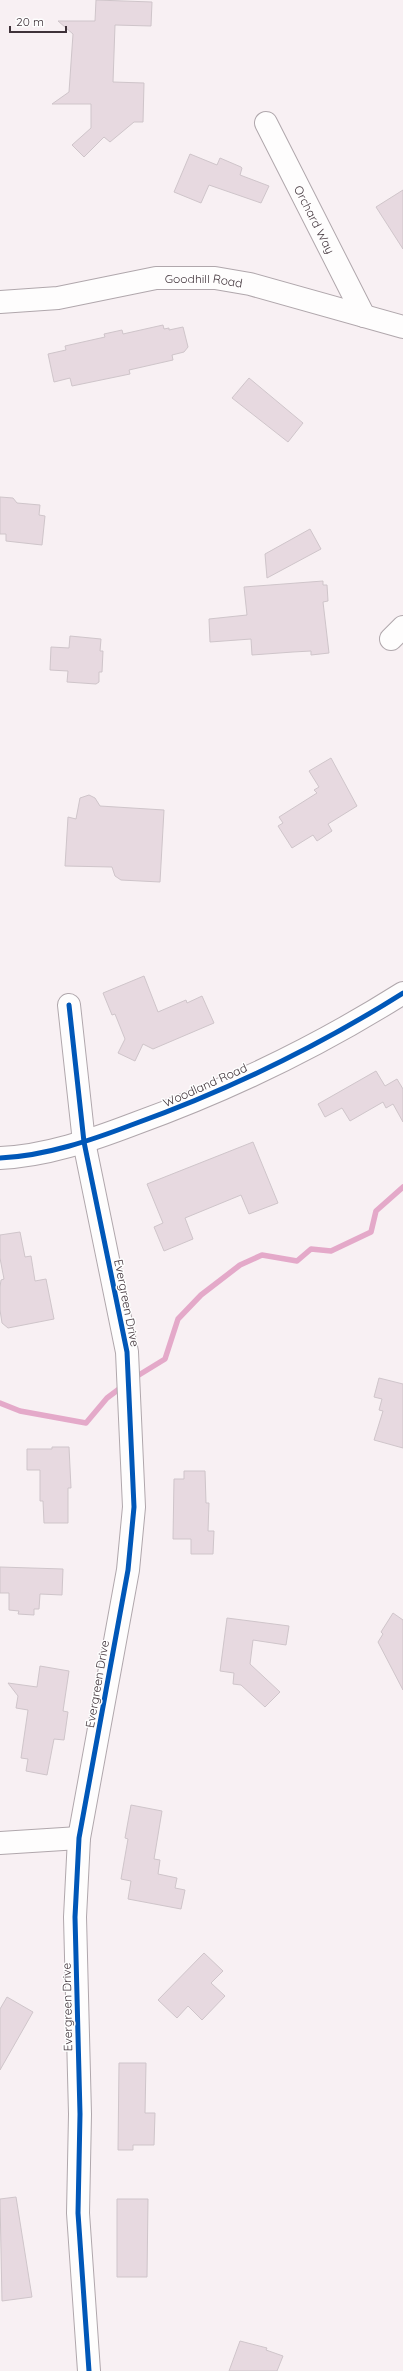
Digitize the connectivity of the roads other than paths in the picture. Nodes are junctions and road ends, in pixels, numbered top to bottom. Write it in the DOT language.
graph roads {
  1 [pos="266,123"];
  2 [pos="0,302"];
  3 [pos="364,316"];
  4 [pos="403,327"];
  5 [pos="403,993"];
  6 [pos="69,1005"];
  7 [pos="84,1142"];
  8 [pos="0,1158"];
  9 [pos="79,1838"];
  10 [pos="0,1842"];
  11 [pos="89,2371"];
  1 -- 3 [label="street, Orchard Way"];
  2 -- 3 [label="street, Goodhill Road"];
  3 -- 4 [label="street, Goodhill Road"];
  5 -- 7 [label="street, Woodland Road"];
  6 -- 7 [label="street, Evergreen Drive"];
  7 -- 8 [label="street, Woodland Road"];
  7 -- 9 [label="street, Evergreen Drive"];
  9 -- 10 [label="street"];
  9 -- 11 [label="street, Evergreen Drive"];
}
